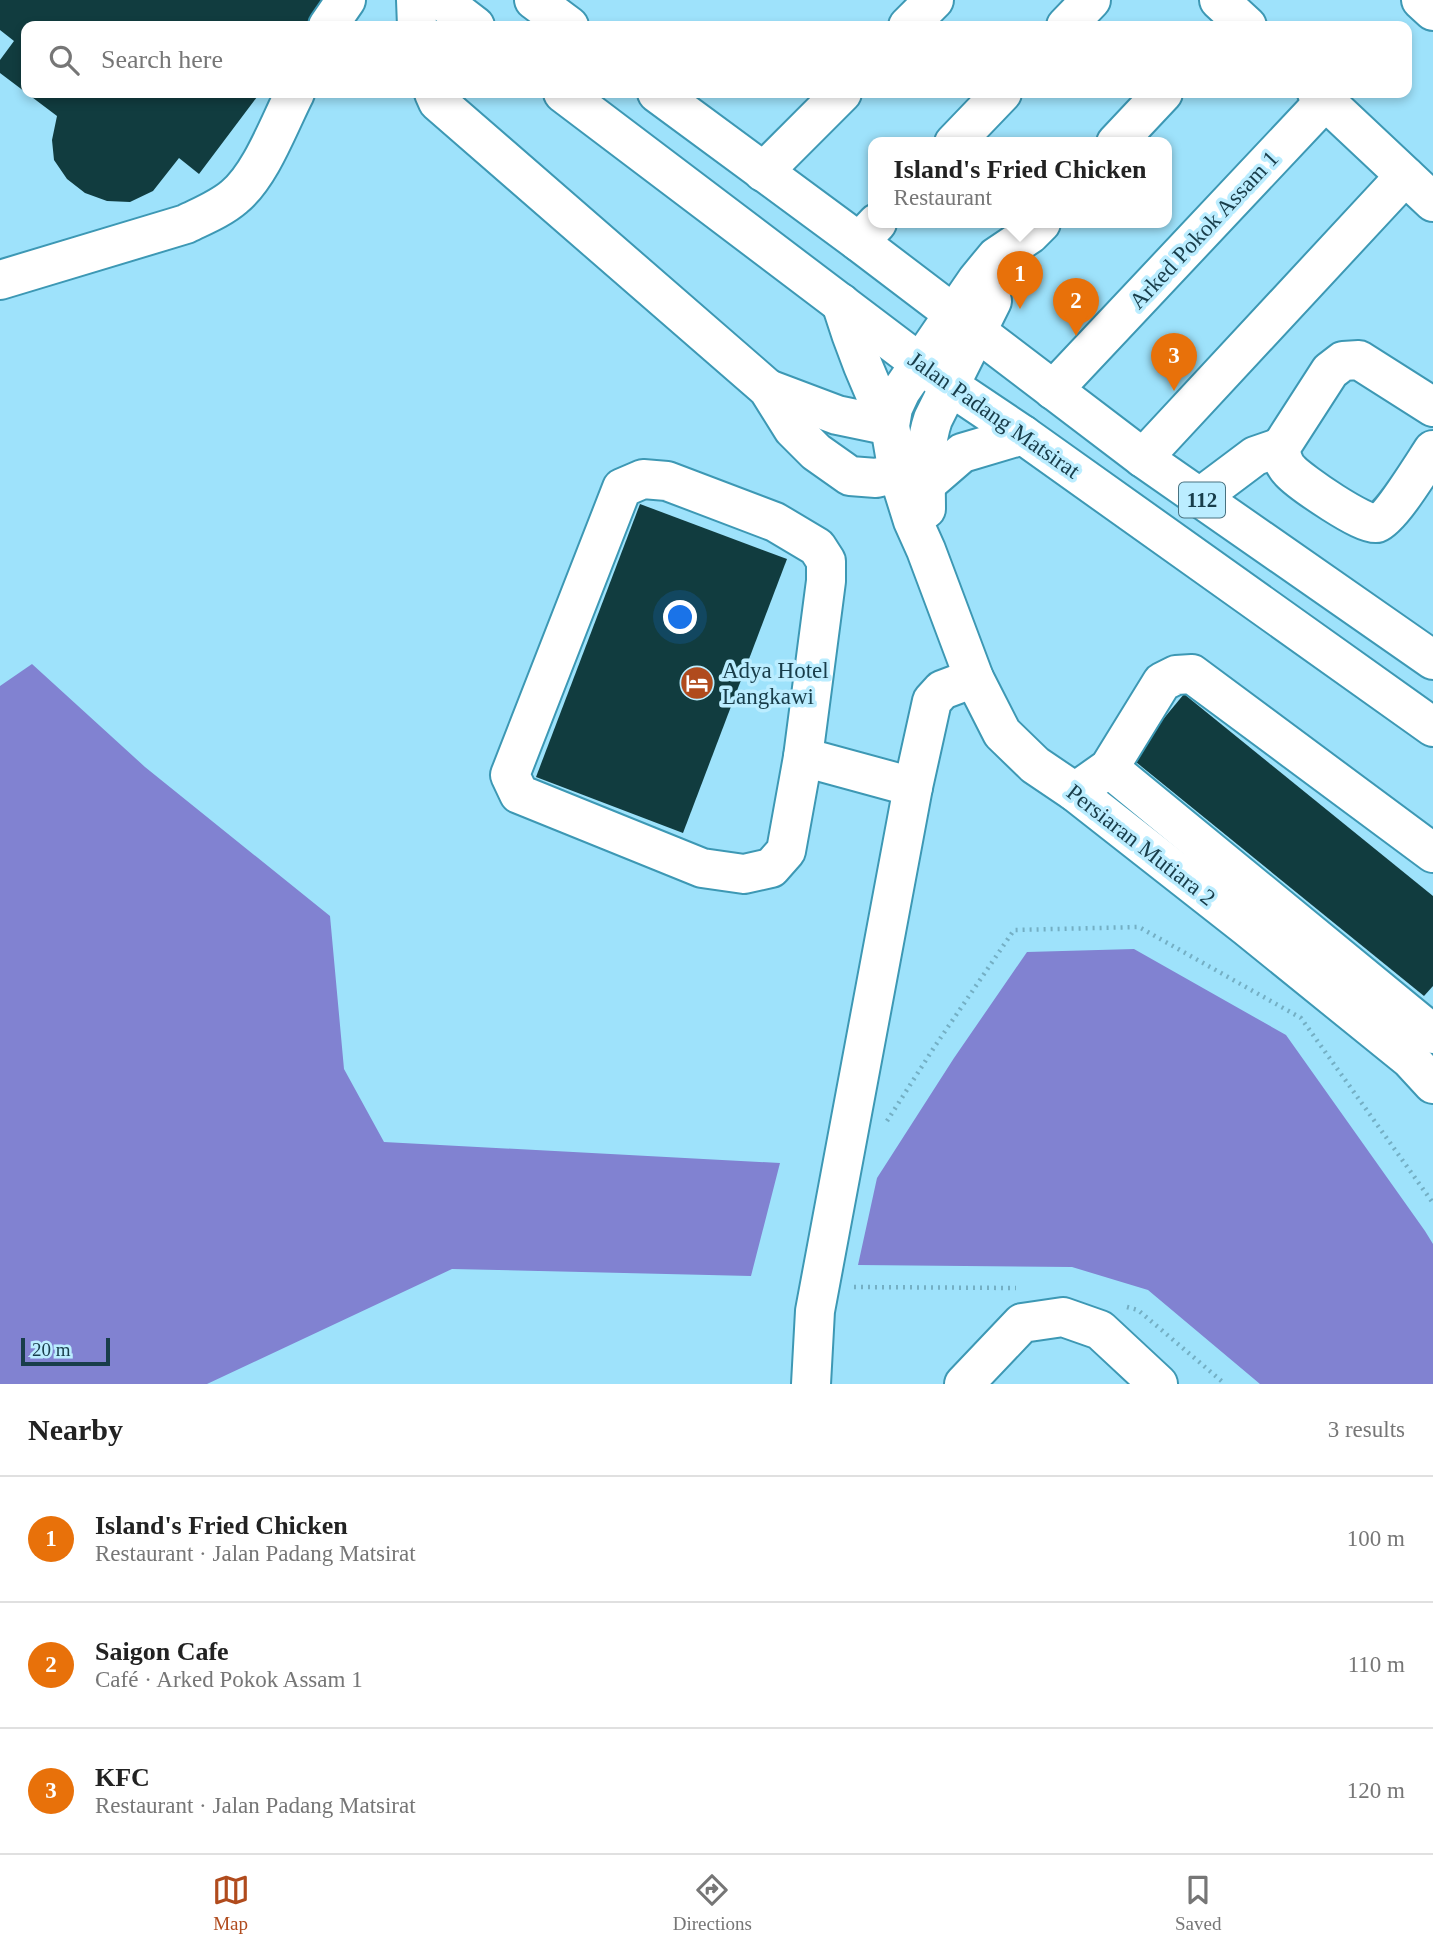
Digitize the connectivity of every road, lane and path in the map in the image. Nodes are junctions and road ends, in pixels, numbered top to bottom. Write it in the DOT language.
graph roads {
  1 [pos="345,0"];
  2 [pos="416,0"];
  3 [pos="441,0"];
  4 [pos="934,0"];
  5 [pos="1091,0"];
  6 [pos="1421,0"];
  7 [pos="1433,11"];
  8 [pos="331,21"];
  9 [pos="417,21"];
  10 [pos="468,21"];
  11 [pos="913,21"];
  12 [pos="1071,21"];
  13 [pos="292,98"];
  14 [pos="436,98"];
  15 [pos="570,98"];
  16 [pos="664,98"];
  17 [pos="837,98"];
  18 [pos="997,98"];
  19 [pos="1158,98"];
  20 [pos="1320,98"];
  21 [pos="1322,98"];
  22 [pos="960,137"];
  23 [pos="1122,137"];
  24 [pos="763,172"];
  25 [pos="1405,176"];
  26 [pos="1433,202"];
  27 [pos="1036,229"];
  28 [pos="868,233"];
  29 [pos="0,280"];
  30 [pos="842,303"];
  31 [pos="965,324"];
  32 [pos="935,375"];
  33 [pos="768,389"];
  34 [pos="1053,390"];
  35 [pos="1433,407"];
  36 [pos="890,426"];
  37 [pos="1023,435"];
  38 [pos="1281,447"];
  39 [pos="1433,450"];
  40 [pos="1143,458"];
  41 [pos="912,479"];
  42 [pos="1199,498"];
  43 [pos="1433,660"];
  44 [pos="974,678"];
  45 [pos="1433,727"];
  46 [pos="803,757"];
  47 [pos="1109,768"];
  48 [pos="913,787"];
  49 [pos="1074,792"];
  50 [pos="1433,853"];
  51 [pos="1427,1054"];
  52 [pos="886,1122"];
  53 [pos="1433,1203"];
  54 [pos="846,1287"];
  55 [pos="1027,1288"];
  56 [pos="1126,1307"];
  57 [pos="811,1384"];
  58 [pos="964,1384"];
  59 [pos="1158,1384"];
  60 [pos="1225,1384"];
  1 -- 8 [label="street"];
  2 -- 9 [label="street"];
  3 -- 10 [label="street"];
  4 -- 11 [label="street"];
  5 -- 12 [label="street"];
  6 -- 7 [label="street"];
  13 -- 29 [label="street"];
  14 -- 33 [label="street"];
  15 -- 30 [label="street, Jalan Padang Matsirat / 112"];
  16 -- 24 [label="street, 112"];
  17 -- 24 [label="street"];
  18 -- 22 [label="street"];
  19 -- 23 [label="street"];
  20 -- 34 [label="street, Arked Pokok Assam 1"];
  21 -- 25 [label="street"];
  24 -- 28 [label="street, 112"];
  25 -- 26 [label="street"];
  25 -- 40 [label="street"];
  27 -- 31 [label="street, Persiaran Mutiara 2"];
  28 -- 31 [label="street, 112"];
  30 -- 32 [label="street, Jalan Padang Matsirat / 112"];
  30 -- 36 [label="street"];
  31 -- 32 [label="street, Persiaran Mutiara 2"];
  31 -- 34 [label="street, 112"];
  32 -- 36 [label="street, Persiaran Mutiara 2"];
  32 -- 37 [label="street, Jalan Padang Matsirat / 112"];
  32 -- 41 [label="street, Persiaran Mutiara 2"];
  33 -- 36 [label="street"];
  33 -- 41 [label="street"];
  34 -- 40 [label="street, 112"];
  35 -- 38 [label="street"];
  36 -- 41 [label="street, Persiaran Mutiara 2"];
  37 -- 41 [label="street"];
  37 -- 45 [label="street, Jalan Padang Matsirat / 112"];
  38 -- 39 [label="street"];
  38 -- 42 [label="street"];
  40 -- 42 [label="street, 112"];
  41 -- 44 [label="street, Persiaran Mutiara 2"];
  42 -- 43 [label="street, 112"];
  44 -- 48 [label="street"];
  44 -- 49 [label="street, Persiaran Mutiara 2"];
  46 -- 46 [label="street"];
  46 -- 48 [label="street"];
  47 -- 49 [label="street"];
  47 -- 50 [label="street"];
  47 -- 51 [label="street"];
  48 -- 57 [label="street"];
  49 -- 51 [label="street, Persiaran Mutiara 2"];
  52 -- 53 [label="path"];
  54 -- 55 [label="path"];
  56 -- 60 [label="path"];
  58 -- 59 [label="street"];
}
